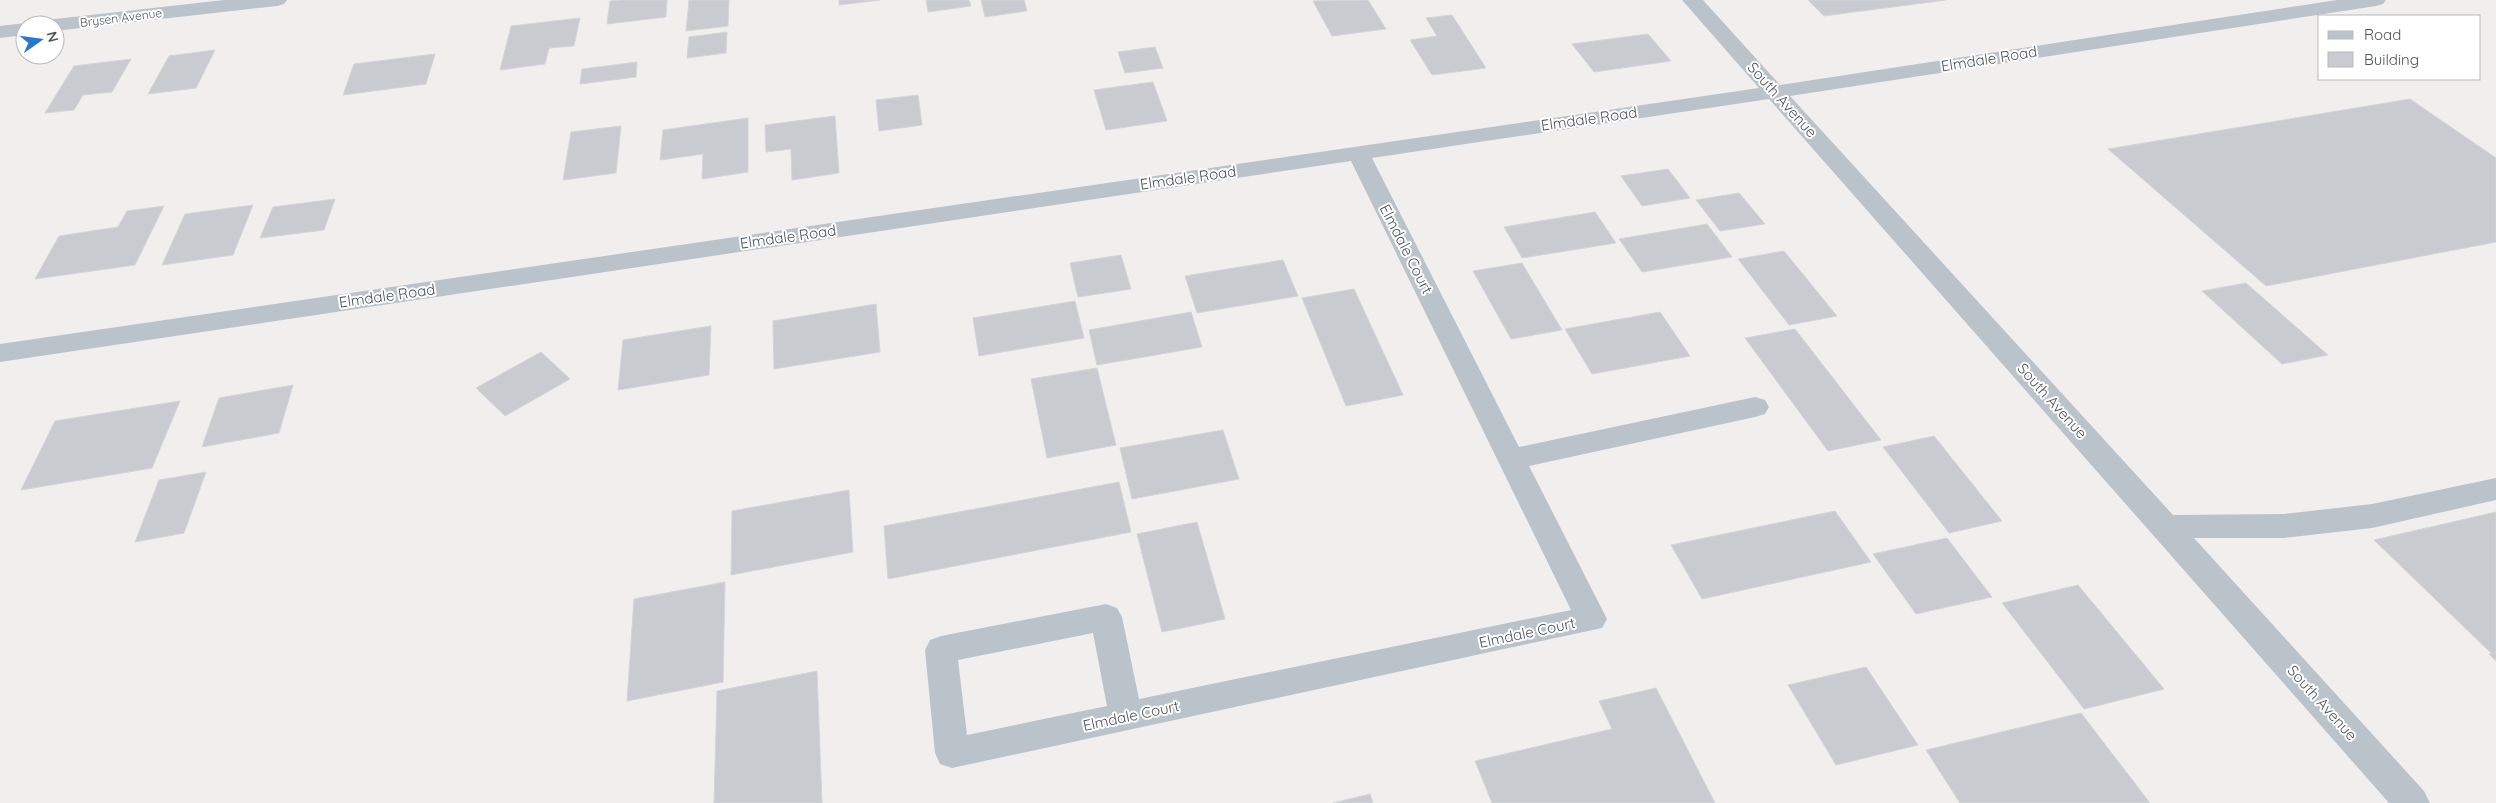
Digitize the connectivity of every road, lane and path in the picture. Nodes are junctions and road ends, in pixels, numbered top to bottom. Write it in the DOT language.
graph roads {
  1 [pos="277,0"];
  2 [pos="1692,0"];
  3 [pos="2376,0"];
  4 [pos="65,24"];
  5 [pos="15,30"];
  6 [pos="0,32"];
  7 [pos="1774,92"];
  8 [pos="1358,153"];
  9 [pos="0,353"];
  10 [pos="1755,407"];
  11 [pos="1511,459"];
  12 [pos="2496,488"];
  13 [pos="2165,527"];
  14 [pos="1126,717"];
  15 [pos="2412,803"];
  1 -- 4 [label="street, Brysen Avenue"];
  2 -- 7 [label="street, South Avenue"];
  3 -- 7 [label="street, Elmdale Road"];
  5 -- 6 [label="street"];
  7 -- 8 [label="street, Elmdale Road"];
  7 -- 13 [label="street, South Avenue"];
  8 -- 9 [label="street, Elmdale Road"];
  8 -- 11 [label="street, Elmdale Court"];
  10 -- 11 [label="street"];
  11 -- 14 [label="street, Elmdale Court"];
  12 -- 13 [label="street"];
  13 -- 15 [label="street, South Avenue"];
  14 -- 14 [label="street, Elmdale Court"];
}
